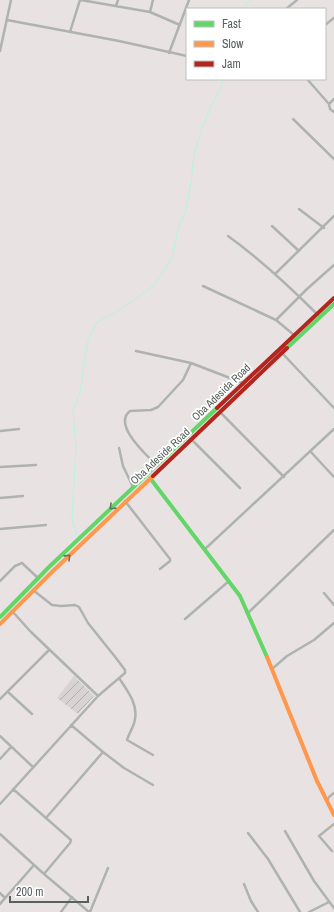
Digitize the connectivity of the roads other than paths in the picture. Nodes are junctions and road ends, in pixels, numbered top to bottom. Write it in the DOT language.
graph roads {
  1 [pos="11,0"];
  2 [pos="81,0"];
  3 [pos="118,0"];
  4 [pos="153,0"];
  5 [pos="297,0"];
  6 [pos="116,6"];
  7 [pos="287,8"];
  8 [pos="186,10"];
  9 [pos="150,12"];
  10 [pos="334,18"];
  11 [pos="7,20"];
  12 [pos="326,24"];
  13 [pos="180,25"];
  14 [pos="70,32"];
  15 [pos="0,51"];
  16 [pos="169,52"];
  17 [pos="186,56"];
  18 [pos="308,80"];
  19 [pos="334,99"];
  20 [pos="329,104"];
  21 [pos="334,112"];
  22 [pos="293,120"];
  23 [pos="334,158"];
  24 [pos="299,209"];
  25 [pos="334,216"];
  26 [pos="272,226"];
  27 [pos="324,228"];
  28 [pos="228,236"];
  29 [pos="299,251"];
  30 [pos="334,265"];
  31 [pos="275,274"];
  32 [pos="203,286"];
  33 [pos="299,297"];
  34 [pos="334,298"];
  35 [pos="334,304"];
  36 [pos="318,316"];
  37 [pos="276,320"];
  38 [pos="294,335"];
  39 [pos="136,351"];
  40 [pos="283,352"];
  41 [pos="191,363"];
  42 [pos="245,385"];
  43 [pos="334,408"];
  44 [pos="220,412"];
  45 [pos="19,429"];
  46 [pos="334,429"];
  47 [pos="0,431"];
  48 [pos="191,439"];
  49 [pos="119,448"];
  50 [pos="310,451"];
  51 [pos="36,465"];
  52 [pos="157,466"];
  53 [pos="0,467"];
  54 [pos="284,477"];
  55 [pos="334,477"];
  56 [pos="150,478"];
  57 [pos="134,487"];
  58 [pos="240,488"];
  59 [pos="23,496"];
  60 [pos="0,498"];
  61 [pos="122,498"];
  62 [pos="126,502"];
  63 [pos="46,525"];
  64 [pos="0,529"];
  65 [pos="334,530"];
  66 [pos="205,549"];
  67 [pos="51,569"];
  68 [pos="160,569"];
  69 [pos="38,579"];
  70 [pos="0,581"];
  71 [pos="229,581"];
  72 [pos="33,590"];
  73 [pos="324,593"];
  74 [pos="334,605"];
  75 [pos="12,611"];
  76 [pos="249,612"];
  77 [pos="0,617"];
  78 [pos="186,619"];
  79 [pos="334,623"];
  80 [pos="0,624"];
  81 [pos="49,650"];
  82 [pos="271,669"];
  83 [pos="119,678"];
  84 [pos="8,692"];
  85 [pos="98,696"];
  86 [pos="0,699"];
  87 [pos="32,714"];
  88 [pos="71,725"];
  89 [pos="0,736"];
  90 [pos="11,747"];
  91 [pos="103,752"];
  92 [pos="153,755"];
  93 [pos="0,759"];
  94 [pos="33,767"];
  95 [pos="153,785"];
  96 [pos="13,789"];
  97 [pos="334,793"];
  98 [pos="327,802"];
  99 [pos="0,804"];
  100 [pos="334,815"];
  101 [pos="46,818"];
  102 [pos="334,824"];
  103 [pos="285,831"];
  104 [pos="248,833"];
  105 [pos="0,834"];
  106 [pos="332,851"];
  107 [pos="34,865"];
  108 [pos="108,868"];
  109 [pos="44,874"];
  110 [pos="244,884"];
  111 [pos="0,893"];
  112 [pos="72,897"];
  113 [pos="5,898"];
  114 [pos="329,902"];
  115 [pos="0,904"];
  116 [pos="334,908"];
  117 [pos="61,912"];
  118 [pos="90,912"];
  119 [pos="258,912"];
  120 [pos="300,912"];
  121 [pos="309,912"];
  1 -- 11 [label="street"];
  2 -- 6 [label="street"];
  2 -- 14 [label="street"];
  3 -- 6 [label="street"];
  4 -- 9 [label="street"];
  5 -- 7 [label="street"];
  6 -- 9 [label="street"];
  8 -- 13 [label="street"];
  9 -- 13 [label="street"];
  10 -- 12 [label="street"];
  11 -- 14 [label="street"];
  11 -- 15 [label="street"];
  13 -- 16 [label="street"];
  14 -- 16 [label="street"];
  16 -- 17 [label="street"];
  18 -- 20 [label="street"];
  19 -- 20 [label="street"];
  20 -- 21 [label="street"];
  22 -- 23 [label="street"];
  24 -- 27 [label="street"];
  25 -- 27 [label="street"];
  26 -- 29 [label="street"];
  27 -- 29 [label="street"];
  28 -- 31 [label="street"];
  29 -- 31 [label="street"];
  30 -- 33 [label="street"];
  31 -- 33 [label="street"];
  32 -- 37 [label="street"];
  33 -- 36 [label="street"];
  33 -- 37 [label="street"];
  34 -- 36 [label="main road, Oba Adesida Road"];
  35 -- 36 [label="main road, Oba Adeside Road"];
  36 -- 38 [label="main road, Oba Adesida Road"];
  36 -- 40 [label="main road, Oba Adeside Road"];
  37 -- 38 [label="street"];
  38 -- 42 [label="main road, Oba Adesida Road"];
  39 -- 41 [label="street"];
  40 -- 42 [label="main road, Oba Adeside Road"];
  40 -- 43 [label="street"];
  41 -- 42 [label="street"];
  41 -- 52 [label="street"];
  42 -- 44 [label="main road, Oba Adeside Road"];
  42 -- 52 [label="main road, Oba Adesida Road"];
  44 -- 48 [label="main road, Oba Adeside Road"];
  44 -- 54 [label="street"];
  45 -- 47 [label="street"];
  46 -- 50 [label="street"];
  48 -- 56 [label="main road, Oba Adeside Road"];
  48 -- 58 [label="street"];
  49 -- 57 [label="street"];
  50 -- 54 [label="street"];
  50 -- 55 [label="street"];
  51 -- 53 [label="street"];
  52 -- 57 [label="main road, Oba Adesida Road"];
  54 -- 66 [label="street"];
  56 -- 62 [label="main road, Oba Adeside Road"];
  56 -- 66 [label="main road"];
  57 -- 61 [label="main road, Oba Adesida Road"];
  59 -- 60 [label="street"];
  61 -- 62 [label="street"];
  61 -- 67 [label="main road, Oba Adesida Road, one-way"];
  67 -- 62 [label="main road, Oba Adeside Road, one-way"];
  62 -- 68 [label="street"];
  63 -- 64 [label="street"];
  65 -- 76 [label="street"];
  66 -- 71 [label="main road"];
  67 -- 69 [label="main road, Oba Adesida Road"];
  67 -- 72 [label="main road, Oba Adeside Road"];
  69 -- 70 [label="street"];
  69 -- 77 [label="main road, Oba Adesida Road"];
  71 -- 76 [label="main road"];
  71 -- 78 [label="street"];
  72 -- 75 [label="main road, Oba Adeside Road"];
  72 -- 83 [label="street"];
  73 -- 74 [label="street"];
  75 -- 80 [label="main road, Oba Adeside Road"];
  75 -- 81 [label="street"];
  76 -- 82 [label="main road"];
  79 -- 82 [label="street"];
  81 -- 84 [label="street"];
  81 -- 85 [label="street"];
  82 -- 98 [label="main road"];
  83 -- 85 [label="street"];
  83 -- 92 [label="street"];
  84 -- 86 [label="street"];
  84 -- 87 [label="street"];
  85 -- 88 [label="street"];
  88 -- 91 [label="street"];
  88 -- 94 [label="street"];
  89 -- 90 [label="street"];
  90 -- 93 [label="street"];
  90 -- 94 [label="street"];
  91 -- 95 [label="street"];
  91 -- 101 [label="street"];
  94 -- 96 [label="street"];
  96 -- 99 [label="street"];
  96 -- 101 [label="street"];
  97 -- 98 [label="street"];
  98 -- 100 [label="main road"];
  101 -- 109 [label="street"];
  102 -- 106 [label="street"];
  103 -- 114 [label="street"];
  104 -- 120 [label="street"];
  105 -- 107 [label="street"];
  107 -- 109 [label="street"];
  107 -- 113 [label="street"];
  108 -- 118 [label="street"];
  109 -- 112 [label="street"];
  110 -- 119 [label="street"];
  111 -- 113 [label="street"];
  112 -- 117 [label="street"];
  112 -- 118 [label="street"];
  113 -- 115 [label="street"];
  114 -- 116 [label="street"];
  114 -- 121 [label="street"];
}
